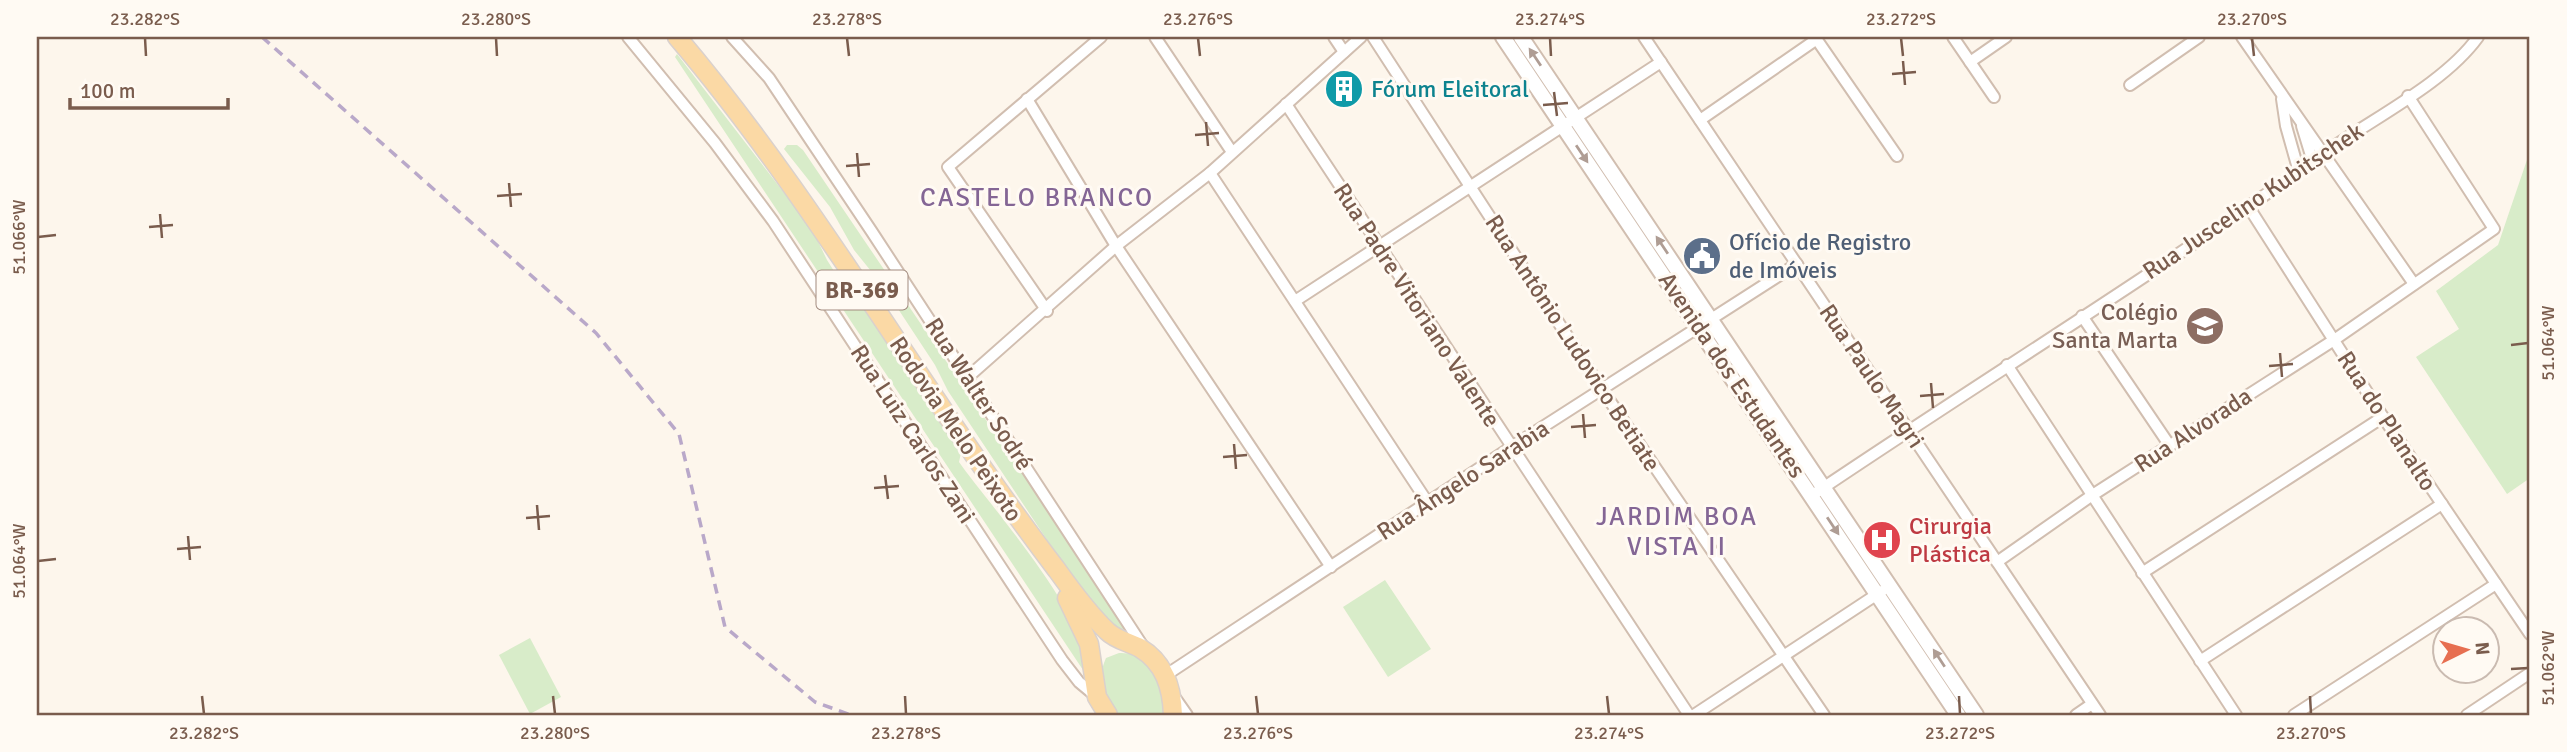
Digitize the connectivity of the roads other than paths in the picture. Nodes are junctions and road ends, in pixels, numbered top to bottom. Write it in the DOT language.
graph roads {
  1 [pos="628,37"];
  2 [pos="677,37"];
  3 [pos="732,37"];
  4 [pos="1101,37"];
  5 [pos="1155,37"];
  6 [pos="1334,37"];
  7 [pos="1361,37"];
  8 [pos="1373,37"];
  9 [pos="1503,37"];
  10 [pos="1521,37"];
  11 [pos="1644,37"];
  12 [pos="1953,37"];
  13 [pos="2006,37"];
  14 [pos="2199,37"];
  15 [pos="2242,37"];
  16 [pos="2477,37"];
  17 [pos="2484,37"];
  18 [pos="1816,38"];
  19 [pos="2470,48"];
  20 [pos="1344,52"];
  21 [pos="1661,62"];
  22 [pos="1970,62"];
  23 [pos="2130,85"];
  24 [pos="2282,96"];
  25 [pos="2408,96"];
  26 [pos="1994,97"];
  27 [pos="1027,99"];
  28 [pos="1286,104"];
  29 [pos="1576,118"];
  30 [pos="2300,120"];
  31 [pos="1700,121"];
  32 [pos="1563,126"];
  33 [pos="1233,152"];
  34 [pos="2325,153"];
  35 [pos="1897,156"];
  36 [pos="2313,162"];
  37 [pos="2299,172"];
  38 [pos="1210,173"];
  39 [pos="1471,188"];
  40 [pos="2248,206"];
  41 [pos="1116,246"];
  42 [pos="1379,247"];
  43 [pos="1797,264"];
  44 [pos="2414,284"];
  45 [pos="1295,301"];
  46 [pos="1047,311"];
  47 [pos="2082,316"];
  48 [pos="1706,323"];
  49 [pos="2334,340"];
  50 [pos="2007,365"];
  51 [pos="968,377"];
  52 [pos="1601,388"];
  53 [pos="2383,417"];
  54 [pos="1908,431"];
  55 [pos="2170,446"];
  56 [pos="1510,447"];
  57 [pos="1825,487"];
  58 [pos="1812,495"];
  59 [pos="2091,496"];
  60 [pos="1428,503"];
  61 [pos="2442,504"];
  62 [pos="1040,549"];
  63 [pos="1997,562"];
  64 [pos="1331,567"];
  65 [pos="2142,573"];
  66 [pos="2497,584"];
  67 [pos="1892,585"];
  68 [pos="1878,594"];
  69 [pos="2530,634"];
  70 [pos="1130,645"];
  71 [pos="1147,653"];
  72 [pos="1783,655"];
  73 [pos="2200,662"];
  74 [pos="1093,665"];
  75 [pos="2530,673"];
  76 [pos="1166,675"];
  77 [pos="1097,697"];
  78 [pos="2092,704"];
  79 [pos="1108,715"];
  80 [pos="1176,715"];
  81 [pos="1692,715"];
  82 [pos="1824,715"];
  83 [pos="1958,715"];
  84 [pos="1976,715"];
  85 [pos="2076,715"];
  86 [pos="2100,715"];
  87 [pos="2236,715"];
  88 [pos="2294,715"];
  89 [pos="2467,715"];
  1 -- 77 [label="street, Rua Luiz Carlos Zani"];
  2 -- 62 [label="main road, Rodovia Melo Peixoto / BR-369"];
  3 -- 51 [label="street, Rua Walter Sodré"];
  4 -- 27 [label="street"];
  5 -- 33 [label="street"];
  6 -- 20 [label="street"];
  7 -- 20 [label="street"];
  8 -- 39 [label="street, Rua Antônio Ludovico Betiate"];
  9 -- 32 [label="street, Avenida dos Estudantes"];
  29 -- 10 [label="street, Avenida dos Estudantes, one-way"];
  11 -- 21 [label="street, Rua Paulo Magri"];
  12 -- 22 [label="street"];
  13 -- 22 [label="street"];
  14 -- 23 [label="street"];
  15 -- 24 [label="street"];
  16 -- 19 [label="street, Rua Juscelino Kubitschek"];
  17 -- 19 [label="street"];
  18 -- 31 [label="street"];
  18 -- 35 [label="street"];
  19 -- 25 [label="street, Rua Juscelino Kubitschek"];
  20 -- 28 [label="street"];
  21 -- 29 [label="street"];
  21 -- 31 [label="street, Rua Paulo Magri"];
  22 -- 26 [label="street"];
  24 -- 30 [label="street"];
  24 -- 37 [label="street"];
  25 -- 34 [label="street, Rua Juscelino Kubitschek"];
  25 -- 44 [label="street, Rua Alvorada"];
  27 -- 41 [label="street"];
  27 -- 46 [label="street"];
  28 -- 33 [label="street"];
  28 -- 42 [label="street, Rua Padre Vitoriano Valente"];
  29 -- 32 [label="street"];
  48 -- 29 [label="street, Avenida dos Estudantes, one-way"];
  30 -- 34 [label="street"];
  30 -- 36 [label="street"];
  31 -- 43 [label="street, Rua Paulo Magri"];
  32 -- 39 [label="street"];
  32 -- 48 [label="street, Avenida dos Estudantes, one-way"];
  33 -- 38 [label="street"];
  34 -- 36 [label="street, Rua Juscelino Kubitschek"];
  34 -- 44 [label="street"];
  36 -- 37 [label="street, Rua Juscelino Kubitschek"];
  37 -- 40 [label="street, Rua Juscelino Kubitschek"];
  38 -- 41 [label="street"];
  38 -- 45 [label="street"];
  39 -- 42 [label="street"];
  39 -- 52 [label="street, Rua Antônio Ludovico Betiate"];
  40 -- 47 [label="street, Rua Juscelino Kubitschek"];
  40 -- 49 [label="street, Rua do Planalto"];
  41 -- 46 [label="street"];
  41 -- 64 [label="street"];
  42 -- 45 [label="street"];
  42 -- 56 [label="street, Rua Padre Vitoriano Valente"];
  43 -- 48 [label="street, Rua Ângelo Sarabia"];
  43 -- 54 [label="street, Rua Paulo Magri"];
  44 -- 49 [label="street, Rua Alvorada"];
  45 -- 60 [label="street"];
  46 -- 51 [label="street"];
  47 -- 50 [label="street, Rua Juscelino Kubitschek"];
  47 -- 55 [label="street"];
  48 -- 52 [label="street, Rua Ângelo Sarabia"];
  48 -- 57 [label="street, Avenida dos Estudantes"];
  48 -- 58 [label="street, Avenida dos Estudantes"];
  49 -- 53 [label="street, Rua do Planalto"];
  49 -- 55 [label="street, Rua Alvorada"];
  50 -- 54 [label="street, Rua Juscelino Kubitschek"];
  50 -- 59 [label="street"];
  51 -- 71 [label="street, Rua Walter Sodré"];
  52 -- 56 [label="street, Rua Ângelo Sarabia"];
  52 -- 72 [label="street, Rua Antônio Ludovico Betiate"];
  53 -- 61 [label="street, Rua do Planalto"];
  53 -- 65 [label="street"];
  54 -- 57 [label="street, Rua Juscelino Kubitschek"];
  54 -- 63 [label="street, Rua Paulo Magri"];
  55 -- 59 [label="street, Rua Alvorada"];
  56 -- 60 [label="street, Rua Ângelo Sarabia"];
  56 -- 81 [label="street, Rua Padre Vitoriano Valente"];
  57 -- 58 [label="street, Rua Juscelino Kubitschek"];
  57 -- 67 [label="street, Avenida dos Estudantes"];
  58 -- 68 [label="street, Avenida dos Estudantes, one-way"];
  59 -- 63 [label="street, Rua Alvorada"];
  59 -- 65 [label="street"];
  60 -- 64 [label="street, Rua Ângelo Sarabia"];
  61 -- 66 [label="street, Rua do Planalto"];
  61 -- 73 [label="street"];
  62 -- 70 [label="main road, Rodovia Melo Peixoto / BR-369"];
  62 -- 74 [label="main road, Rodovia Melo Peixoto / BR-369"];
  63 -- 78 [label="street, Rua Paulo Magri"];
  64 -- 76 [label="street, Rua Ângelo Sarabia"];
  65 -- 73 [label="street"];
  66 -- 69 [label="street, Rua do Planalto"];
  66 -- 88 [label="street"];
  67 -- 68 [label="street"];
  84 -- 67 [label="street, Avenida dos Estudantes, one-way"];
  68 -- 72 [label="street"];
  68 -- 83 [label="street, Avenida dos Estudantes"];
  70 -- 71 [label="main road, Rodovia Melo Peixoto / BR-369"];
  70 -- 74 [label="main road"];
  71 -- 76 [label="main road, Rodovia Melo Peixoto / BR-369"];
  72 -- 81 [label="street"];
  72 -- 82 [label="street, Rua Antônio Ludovico Betiate"];
  73 -- 87 [label="street"];
  74 -- 77 [label="main road, Rodovia Melo Peixoto / BR-369"];
  75 -- 89 [label="street"];
  76 -- 80 [label="main road, Rodovia Melo Peixoto / BR-369"];
  77 -- 79 [label="main road, Rodovia Melo Peixoto / BR-369"];
  78 -- 85 [label="street"];
  78 -- 86 [label="street, Rua Paulo Magri"];
}
